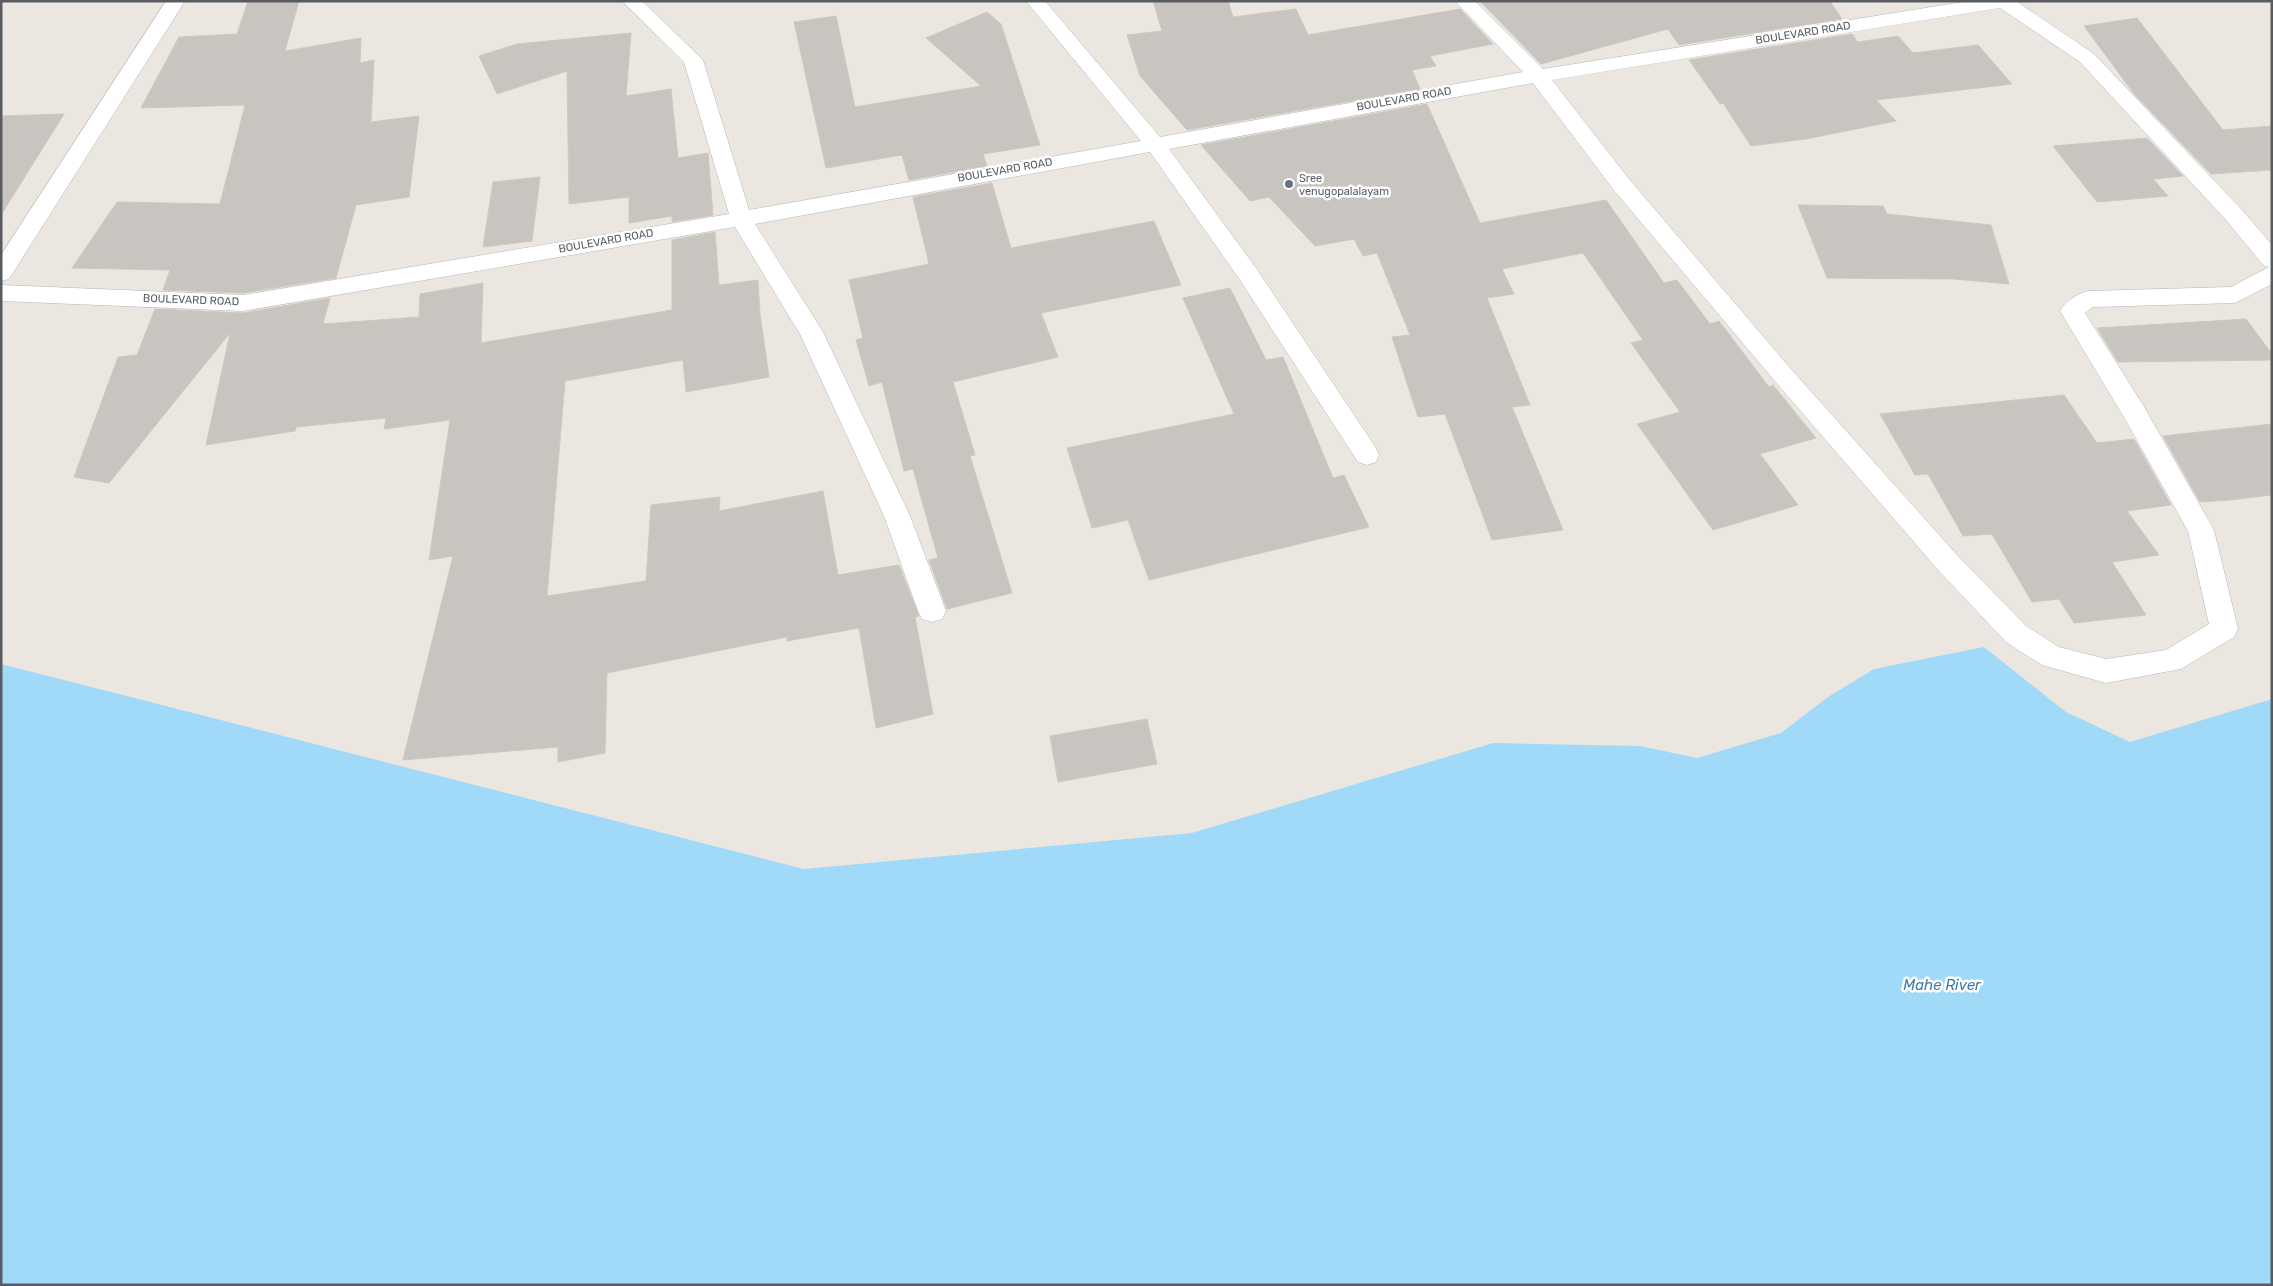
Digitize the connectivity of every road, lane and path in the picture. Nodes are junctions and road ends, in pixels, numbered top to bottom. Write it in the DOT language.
graph roads {
  1 [pos="176,1"];
  2 [pos="631,1"];
  3 [pos="1036,1"];
  4 [pos="1464,1"];
  5 [pos="2004,1"];
  6 [pos="1538,76"];
  7 [pos="1154,143"];
  8 [pos="741,219"];
  9 [pos="2272,260"];
  10 [pos="1,273"];
  11 [pos="2272,274"];
  12 [pos="1,293"];
  13 [pos="1367,455"];
  14 [pos="932,611"];
  1 -- 10 [label="street"];
  2 -- 8 [label="street"];
  3 -- 7 [label="street"];
  4 -- 6 [label="street"];
  5 -- 6 [label="street, BOULEVARD ROAD"];
  5 -- 9 [label="street"];
  6 -- 7 [label="street, BOULEVARD ROAD"];
  6 -- 11 [label="street"];
  7 -- 8 [label="street, BOULEVARD ROAD"];
  7 -- 13 [label="street"];
  8 -- 12 [label="street, BOULEVARD ROAD"];
  8 -- 14 [label="street"];
}
